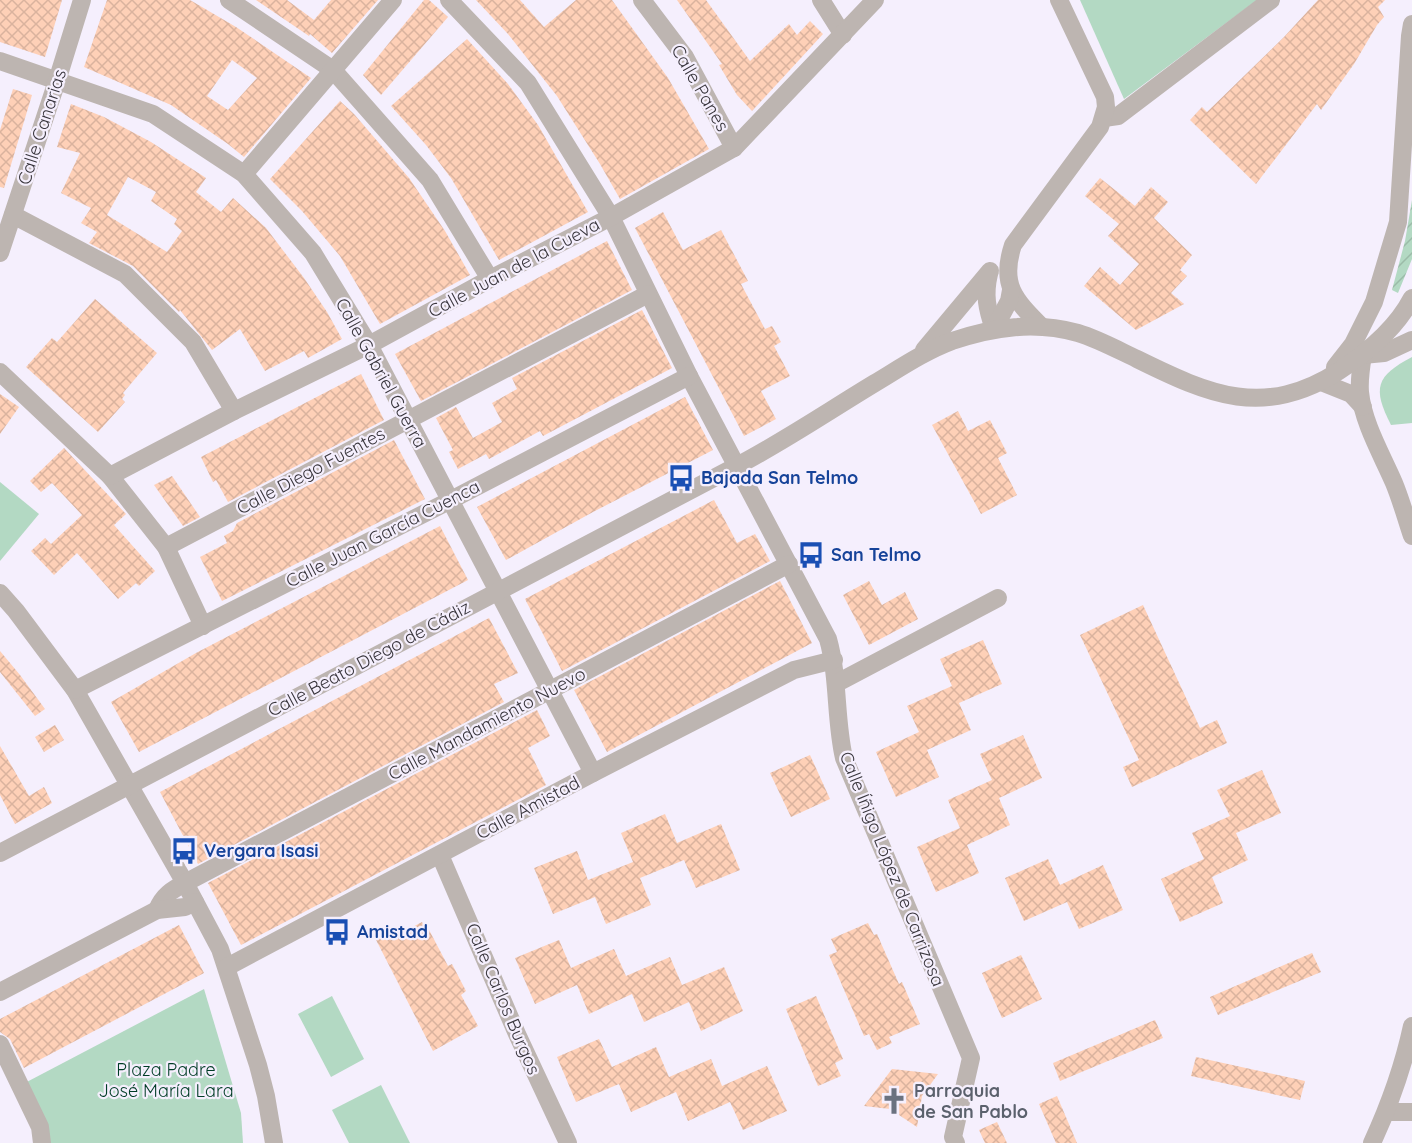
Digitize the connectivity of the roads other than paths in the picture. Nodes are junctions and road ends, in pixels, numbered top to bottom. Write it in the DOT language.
graph roads {
  1 [pos="82,0"];
  2 [pos="229,0"];
  3 [pos="393,0"];
  4 [pos="449,0"];
  5 [pos="642,0"];
  6 [pos="821,0"];
  7 [pos="875,0"];
  8 [pos="1059,0"];
  9 [pos="1271,0"];
  10 [pos="1412,24"];
  11 [pos="843,34"];
  12 [pos="0,61"];
  13 [pos="333,70"];
  14 [pos="57,81"];
  15 [pos="1104,117"];
  16 [pos="734,148"];
  17 [pos="244,174"];
  18 [pos="13,215"];
  19 [pos="611,217"];
  20 [pos="1013,245"];
  21 [pos="0,253"];
  22 [pos="990,271"];
  23 [pos="490,279"];
  24 [pos="1011,290"];
  25 [pos="648,294"];
  26 [pos="1412,298"];
  27 [pos="1041,326"];
  28 [pos="994,329"];
  29 [pos="1412,340"];
  30 [pos="369,345"];
  31 [pos="1364,355"];
  32 [pos="915,359"];
  33 [pos="0,372"];
  34 [pos="689,376"];
  35 [pos="1321,382"];
  36 [pos="1363,407"];
  37 [pos="234,411"];
  38 [pos="408,420"];
  39 [pos="738,465"];
  40 [pos="110,476"];
  41 [pos="451,500"];
  42 [pos="1412,536"];
  43 [pos="166,547"];
  44 [pos="789,564"];
  45 [pos="497,592"];
  46 [pos="0,593"];
  47 [pos="998,598"];
  48 [pos="203,626"];
  49 [pos="834,660"];
  50 [pos="837,683"];
  51 [pos="75,690"];
  52 [pos="550,691"];
  53 [pos="593,773"];
  54 [pos="130,785"];
  55 [pos="0,853"];
  56 [pos="440,855"];
  57 [pos="185,883"];
  58 [pos="195,902"];
  59 [pos="157,910"];
  60 [pos="227,967"];
  61 [pos="0,993"];
  62 [pos="1412,1026"];
  63 [pos="0,1044"];
  64 [pos="1408,1064"];
  65 [pos="1387,1112"];
  66 [pos="1412,1112"];
  67 [pos="42,1143"];
  68 [pos="274,1143"];
  69 [pos="568,1143"];
  70 [pos="956,1143"];
  71 [pos="1372,1143"];
  1 -- 14 [label="street, Calle Canarias"];
  2 -- 13 [label="street"];
  3 -- 13 [label="street"];
  4 -- 19 [label="street"];
  5 -- 16 [label="street, Calle Panes"];
  6 -- 11 [label="street"];
  7 -- 11 [label="street, Calle Juan de la Cueva"];
  8 -- 15 [label="street"];
  9 -- 15 [label="street"];
  10 -- 35 [label="street"];
  11 -- 16 [label="street, Calle Juan de la Cueva"];
  12 -- 14 [label="street, Calle Gabriel Guerra"];
  13 -- 17 [label="street"];
  13 -- 23 [label="street"];
  14 -- 17 [label="street, Calle Gabriel Guerra"];
  14 -- 18 [label="street, Calle Canarias"];
  15 -- 20 [label="street"];
  16 -- 19 [label="street, Calle Juan de la Cueva"];
  17 -- 30 [label="street, Calle Gabriel Guerra"];
  18 -- 21 [label="street, Calle Canarias"];
  18 -- 37 [label="street"];
  19 -- 23 [label="street, Calle Juan de la Cueva"];
  19 -- 25 [label="street"];
  20 -- 22 [label="street"];
  20 -- 24 [label="street"];
  22 -- 28 [label="street"];
  22 -- 32 [label="street"];
  23 -- 30 [label="street, Calle Juan de la Cueva"];
  24 -- 27 [label="street"];
  24 -- 28 [label="street"];
  25 -- 34 [label="street"];
  25 -- 38 [label="street, Calle Diego Fuentes"];
  26 -- 31 [label="street"];
  27 -- 28 [label="street"];
  27 -- 35 [label="street"];
  28 -- 32 [label="street"];
  29 -- 31 [label="street"];
  30 -- 37 [label="street, Calle Juan de la Cueva"];
  30 -- 38 [label="street, Calle Gabriel Guerra"];
  31 -- 35 [label="street"];
  31 -- 36 [label="street"];
  32 -- 39 [label="street, Calle Beato Diego de Cádiz"];
  33 -- 40 [label="street"];
  34 -- 39 [label="street"];
  34 -- 41 [label="street, Calle Juan García Cuenca"];
  35 -- 36 [label="street"];
  36 -- 42 [label="street"];
  37 -- 40 [label="street, Calle Juan de la Cueva"];
  38 -- 41 [label="street, Calle Gabriel Guerra"];
  38 -- 43 [label="street, Calle Diego Fuentes"];
  39 -- 44 [label="street, Calle Íñigo López de Carrizosa"];
  39 -- 45 [label="street, Calle Beato Diego de Cádiz"];
  40 -- 43 [label="street"];
  41 -- 45 [label="street, Calle Gabriel Guerra"];
  41 -- 48 [label="street, Calle Juan García Cuenca"];
  43 -- 48 [label="street"];
  44 -- 49 [label="street, Calle Íñigo López de Carrizosa"];
  44 -- 52 [label="street, Calle Mandamiento Nuevo"];
  45 -- 52 [label="street, Calle Gabriel Guerra"];
  45 -- 54 [label="street, Calle Beato Diego de Cádiz"];
  46 -- 51 [label="street"];
  47 -- 50 [label="street"];
  48 -- 51 [label="street, Calle Juan García Cuenca"];
  49 -- 50 [label="street, Calle Íñigo López de Carrizosa"];
  49 -- 53 [label="street, Calle Amistad"];
  50 -- 70 [label="street, Calle Íñigo López de Carrizosa"];
  51 -- 54 [label="street"];
  52 -- 53 [label="street, Calle Gabriel Guerra"];
  52 -- 57 [label="street, Calle Mandamiento Nuevo"];
  53 -- 56 [label="street, Calle Amistad"];
  54 -- 55 [label="street, Calle Beato Diego de Cádiz"];
  54 -- 57 [label="street"];
  56 -- 60 [label="street, Calle Amistad"];
  56 -- 69 [label="street, Calle Carlos Burgos"];
  57 -- 58 [label="street"];
  57 -- 59 [label="street, Calle Mandamiento Nuevo"];
  58 -- 59 [label="street"];
  58 -- 60 [label="street"];
  59 -- 61 [label="street"];
  60 -- 68 [label="street"];
  62 -- 64 [label="street"];
  63 -- 67 [label="street"];
  64 -- 65 [label="street"];
  65 -- 66 [label="street"];
  65 -- 71 [label="street"];
}
